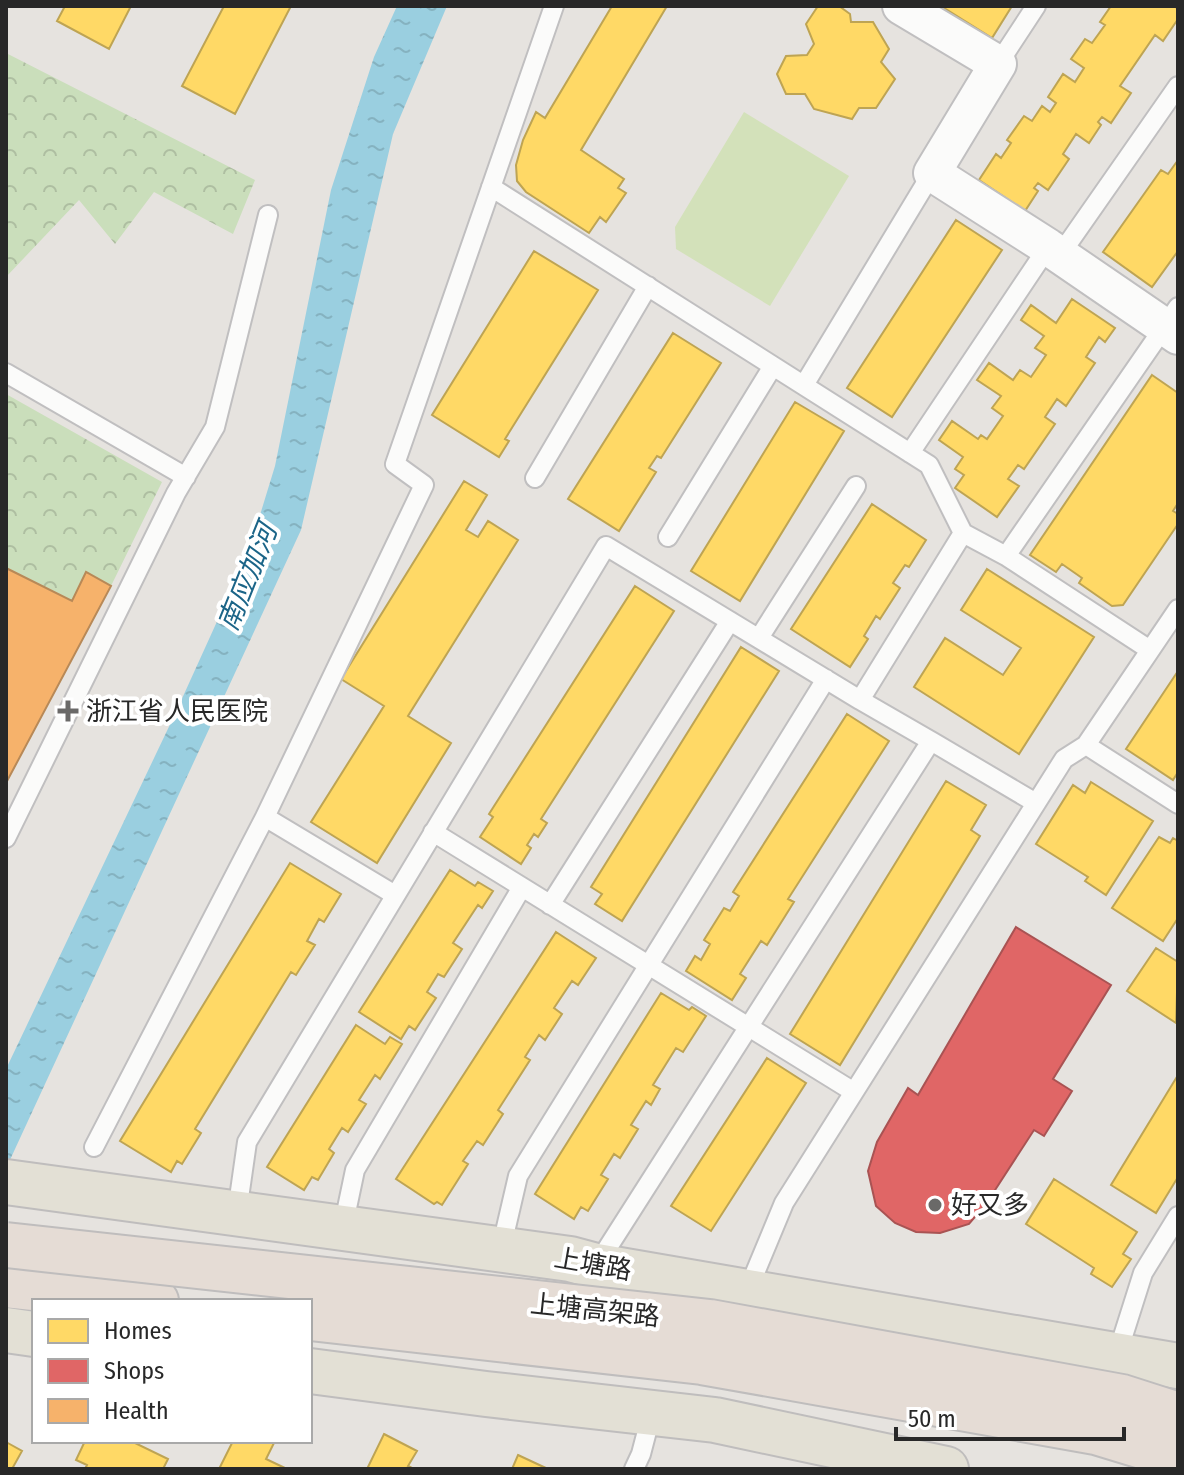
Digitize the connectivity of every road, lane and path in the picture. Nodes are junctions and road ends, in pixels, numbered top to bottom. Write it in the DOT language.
graph roads {
  1 [pos="554,6"];
  2 [pos="901,6"];
  3 [pos="1036,6"];
  4 [pos="998,64"];
  5 [pos="1178,86"];
  6 [pos="932,173"];
  7 [pos="491,187"];
  8 [pos="268,215"];
  9 [pos="1054,251"];
  10 [pos="648,286"];
  11 [pos="1173,323"];
  12 [pos="773,366"];
  13 [pos="6,373"];
  14 [pos="804,385"];
  15 [pos="910,453"];
  16 [pos="186,477"];
  17 [pos="535,478"];
  18 [pos="856,486"];
  19 [pos="963,533"];
  20 [pos="668,537"];
  21 [pos="1006,556"];
  22 [pos="1178,609"];
  23 [pos="730,621"];
  24 [pos="759,638"];
  25 [pos="1150,650"];
  26 [pos="826,679"];
  27 [pos="860,700"];
  28 [pos="931,741"];
  29 [pos="1086,745"];
  30 [pos="1036,803"];
  31 [pos="1178,804"];
  32 [pos="265,817"];
  33 [pos="433,832"];
  34 [pos="6,838"];
  35 [pos="522,887"];
  36 [pos="395,895"];
  37 [pos="550,905"];
  38 [pos="649,965"];
  39 [pos="748,1027"];
  40 [pos="854,1092"];
  41 [pos="94,1147"];
  42 [pos="6,1182"];
  43 [pos="237,1212"];
  44 [pos="1178,1216"];
  45 [pos="343,1227"];
  46 [pos="6,1245"];
  47 [pos="501,1249"];
  48 [pos="596,1266"];
  49 [pos="6,1285"];
  50 [pos="747,1292"];
  51 [pos="137,1299"];
  52 [pos="312,1318"];
  53 [pos="6,1330"];
  54 [pos="32,1334"];
  55 [pos="1117,1355"];
  56 [pos="1178,1366"];
  57 [pos="312,1371"];
  58 [pos="652,1412"];
  59 [pos="1178,1415"];
  60 [pos="1178,1457"];
  61 [pos="634,1469"];
  62 [pos="946,1469"];
  1 -- 7 [label="lane"];
  2 -- 4 [label="street"];
  3 -- 4 [label="lane"];
  4 -- 6 [label="street"];
  5 -- 9 [label="lane"];
  6 -- 9 [label="street"];
  6 -- 14 [label="lane"];
  7 -- 10 [label="lane"];
  7 -- 32 [label="lane"];
  8 -- 16 [label="lane"];
  9 -- 11 [label="street"];
  9 -- 15 [label="lane"];
  10 -- 12 [label="lane"];
  10 -- 17 [label="lane"];
  11 -- 21 [label="lane"];
  12 -- 14 [label="lane"];
  12 -- 20 [label="lane"];
  13 -- 16 [label="lane"];
  14 -- 15 [label="lane"];
  15 -- 19 [label="lane"];
  16 -- 34 [label="lane"];
  18 -- 24 [label="lane"];
  19 -- 21 [label="lane"];
  19 -- 27 [label="lane"];
  21 -- 25 [label="lane"];
  22 -- 25 [label="lane"];
  23 -- 24 [label="lane"];
  23 -- 33 [label="lane"];
  23 -- 37 [label="lane"];
  24 -- 26 [label="lane"];
  25 -- 29 [label="lane"];
  26 -- 27 [label="lane"];
  26 -- 38 [label="lane"];
  27 -- 28 [label="lane"];
  28 -- 30 [label="lane"];
  28 -- 39 [label="lane"];
  29 -- 30 [label="lane"];
  29 -- 31 [label="lane"];
  30 -- 40 [label="lane"];
  32 -- 36 [label="lane"];
  32 -- 41 [label="lane"];
  33 -- 35 [label="lane"];
  33 -- 36 [label="lane"];
  35 -- 37 [label="lane"];
  35 -- 45 [label="lane"];
  36 -- 43 [label="lane"];
  37 -- 38 [label="lane"];
  38 -- 39 [label="lane"];
  38 -- 47 [label="lane"];
  39 -- 40 [label="lane"];
  39 -- 48 [label="lane"];
  40 -- 50 [label="lane"];
  42 -- 43 [label="main road, 上塘路"];
  43 -- 45 [label="main road, 上塘路"];
  44 -- 55 [label="lane"];
  45 -- 47 [label="main road, 上塘路"];
  46 -- 59 [label="highway, 上塘高架路, bridge"];
  47 -- 48 [label="main road, 上塘路"];
  48 -- 50 [label="main road, 上塘路"];
  49 -- 51 [label="highway"];
  50 -- 55 [label="main road, 上塘路"];
  52 -- 60 [label="highway, 上塘高架路, bridge"];
  53 -- 54 [label="main road"];
  55 -- 56 [label="main road, 上塘路"];
  57 -- 58 [label="main road"];
  58 -- 61 [label="lane"];
  58 -- 62 [label="main road"];
}
